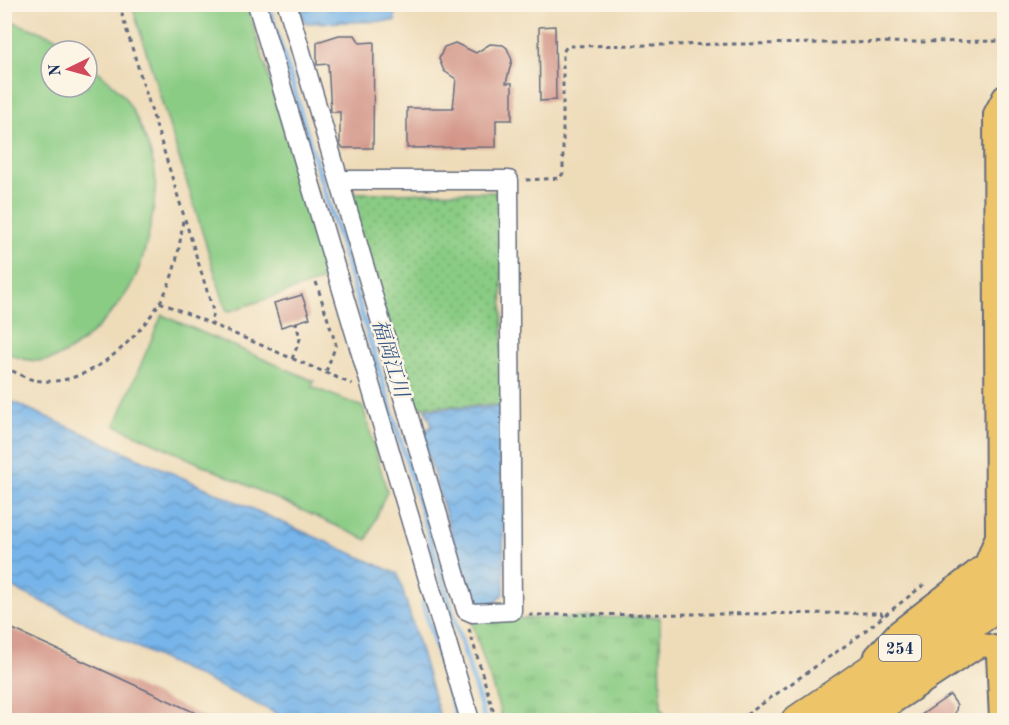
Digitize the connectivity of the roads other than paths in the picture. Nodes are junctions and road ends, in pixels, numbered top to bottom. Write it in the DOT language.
graph roads {
  1 [pos="257,4"];
  2 [pos="287,4"];
  3 [pos="1005,97"];
  4 [pos="340,182"];
  5 [pos="1001,469"];
  6 [pos="1005,576"];
  7 [pos="1005,604"];
  8 [pos="854,680"];
  9 [pos="1003,686"];
  10 [pos="470,720"];
  11 [pos="795,720"];
  12 [pos="836,720"];
  13 [pos="866,720"];
  14 [pos="1001,720"];
  1 -- 10 [label="lane"];
  2 -- 4 [label="lane"];
  3 -- 5 [label="main road"];
  4 -- 4 [label="lane"];
  5 -- 8 [label="main road"];
  6 -- 8 [label="highway, 254"];
  7 -- 12 [label="highway, 254"];
  8 -- 11 [label="highway, 254"];
  9 -- 13 [label="main road"];
  9 -- 14 [label="main road"];
}
